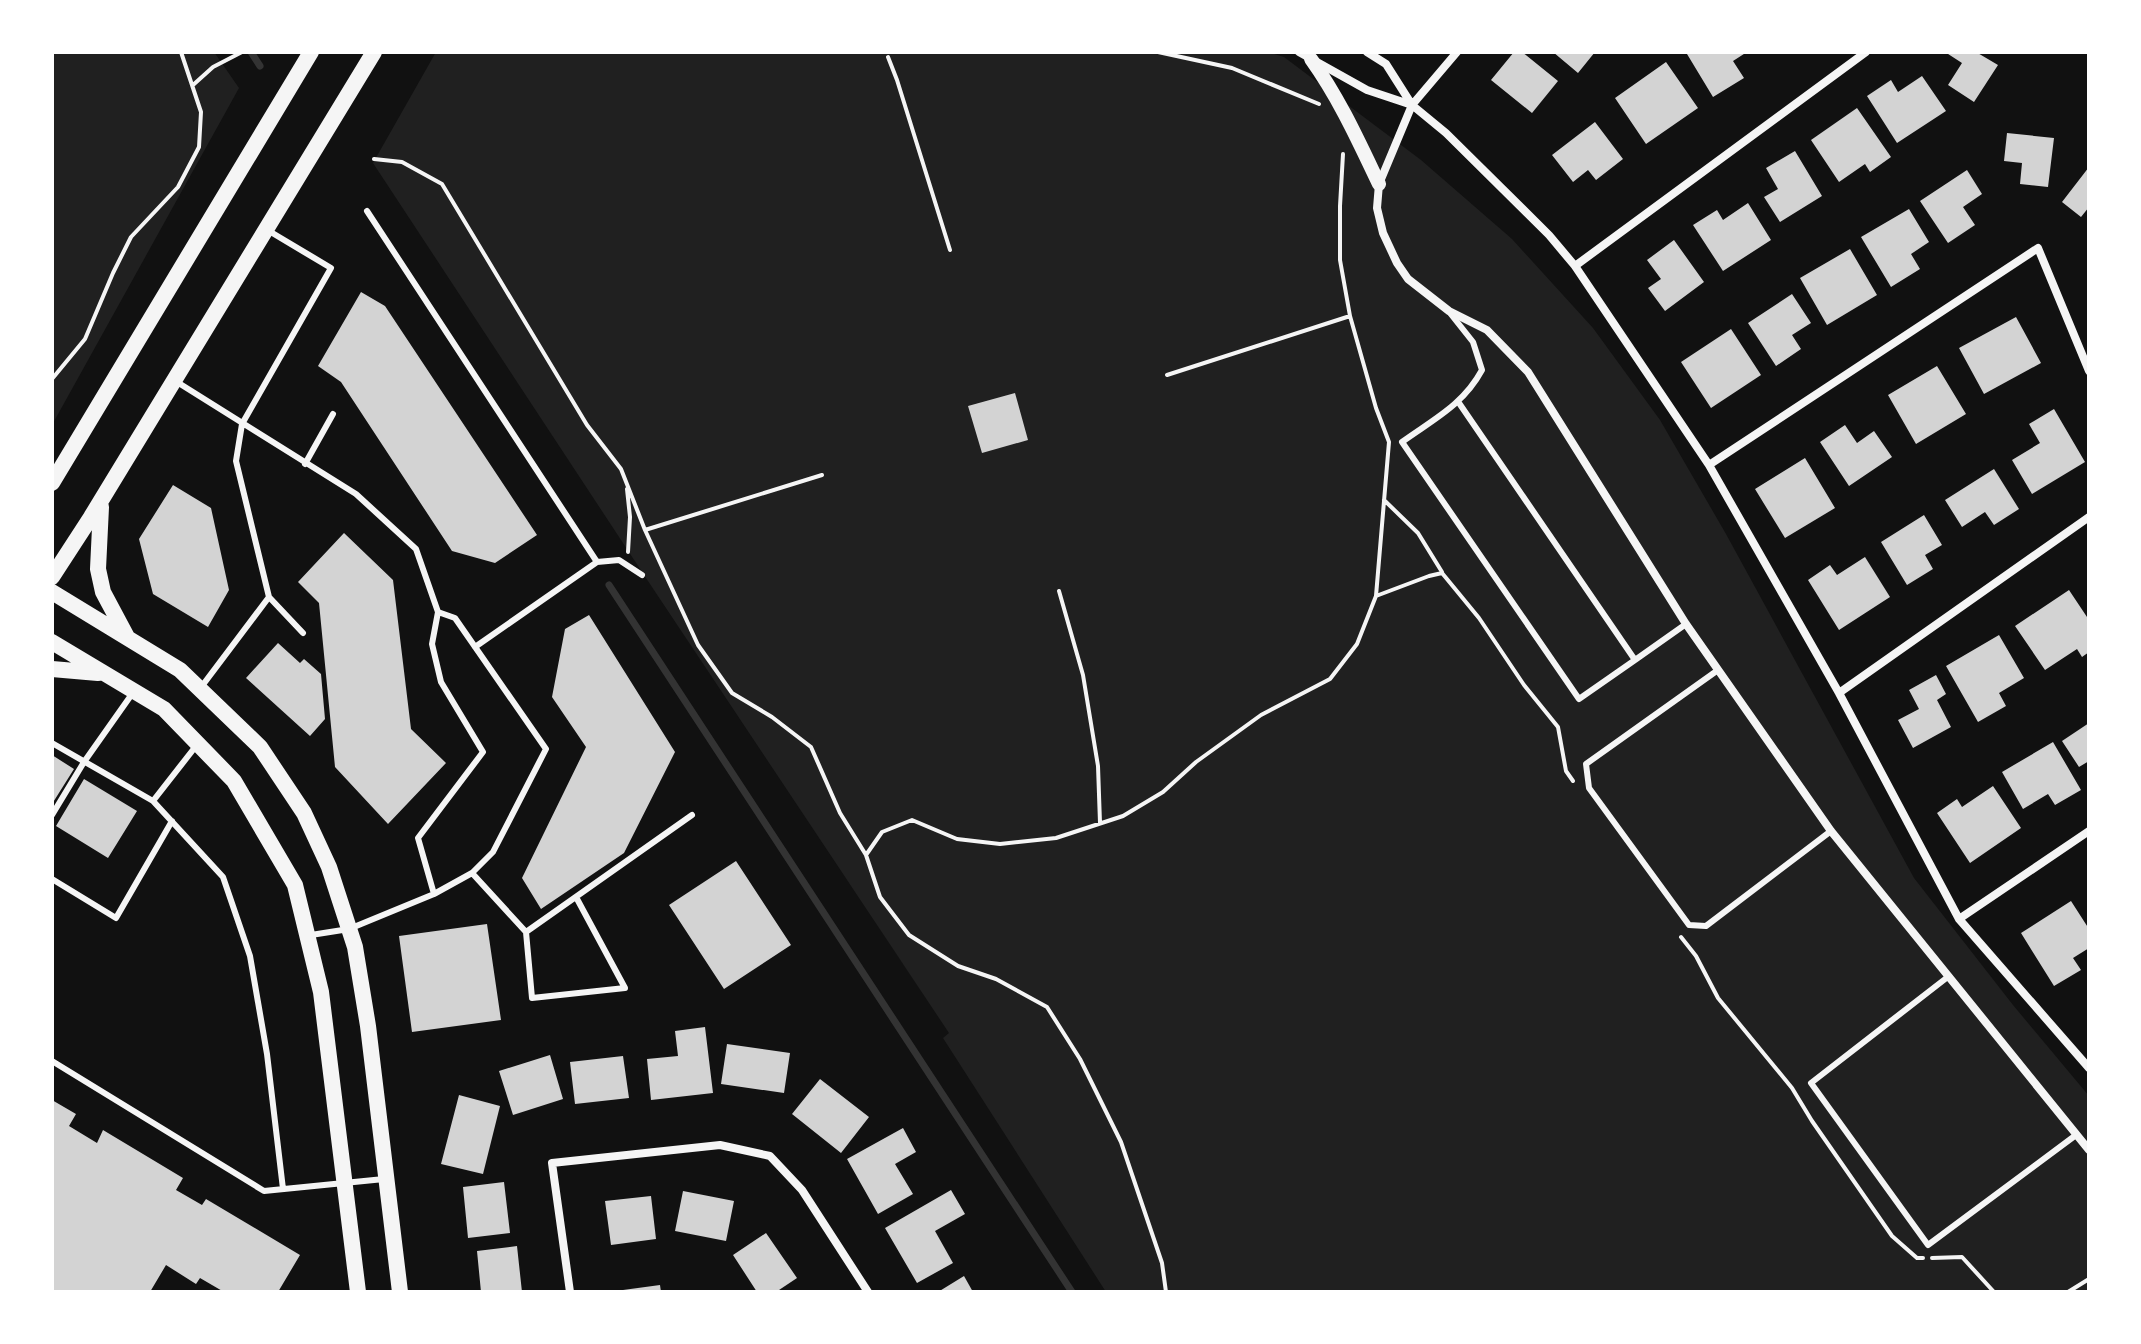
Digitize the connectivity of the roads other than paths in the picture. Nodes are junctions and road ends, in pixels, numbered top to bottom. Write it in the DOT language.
graph roads {
  1 [pos="311,52"];
  2 [pos="374,52"];
  3 [pos="1367,52"];
  4 [pos="1457,52"];
  5 [pos="1866,52"];
  6 [pos="1305,55"];
  7 [pos="1412,105"];
  8 [pos="1379,184"];
  9 [pos="367,211"];
  10 [pos="266,230"];
  11 [pos="1575,266"];
  12 [pos="1449,311"];
  13 [pos="2089,371"];
  14 [pos="174,380"];
  15 [pos="1459,403"];
  16 [pos="333,414"];
  17 [pos="242,424"];
  18 [pos="305,464"];
  19 [pos="1709,465"];
  20 [pos="52,483"];
  21 [pos="101,501"];
  22 [pos="2089,517"];
  23 [pos="597,562"];
  24 [pos="642,575"];
  25 [pos="52,577"];
  26 [pos="52,592"];
  27 [pos="269,597"];
  28 [pos="438,612"];
  29 [pos="1686,624"];
  30 [pos="303,633"];
  31 [pos="128,638"];
  32 [pos="52,642"];
  33 [pos="475,647"];
  34 [pos="1635,660"];
  35 [pos="52,669"];
  36 [pos="1718,670"];
  37 [pos="105,674"];
  38 [pos="200,689"];
  39 [pos="135,691"];
  40 [pos="1839,693"];
  41 [pos="52,743"];
  42 [pos="198,744"];
  43 [pos="84,762"];
  44 [pos="153,801"];
  45 [pos="52,815"];
  46 [pos="692,815"];
  47 [pos="172,821"];
  48 [pos="1831,831"];
  49 [pos="2089,831"];
  50 [pos="472,873"];
  51 [pos="52,879"];
  52 [pos="434,894"];
  53 [pos="576,897"];
  54 [pos="1959,919"];
  55 [pos="349,929"];
  56 [pos="526,932"];
  57 [pos="307,936"];
  58 [pos="1949,976"];
  59 [pos="52,1061"];
  60 [pos="2089,1068"];
  61 [pos="2076,1135"];
  62 [pos="2089,1150"];
  63 [pos="386,1178"];
  64 [pos="345,1183"];
  65 [pos="283,1189"];
  66 [pos="358,1292"];
  67 [pos="400,1292"];
  68 [pos="570,1292"];
  69 [pos="868,1292"];
  1 -- 20 [label="main road"];
  2 -- 10 [label="main road"];
  3 -- 7 [label="street"];
  4 -- 7 [label="street"];
  5 -- 11 [label="street"];
  6 -- 7 [label="street"];
  6 -- 8 [label="street"];
  7 -- 8 [label="street"];
  7 -- 11 [label="street"];
  8 -- 12 [label="street"];
  9 -- 23 [label="lane"];
  10 -- 14 [label="main road"];
  10 -- 17 [label="lane"];
  11 -- 19 [label="street"];
  12 -- 15 [label="lane"];
  12 -- 29 [label="street"];
  13 -- 19 [label="street"];
  14 -- 17 [label="lane"];
  14 -- 21 [label="main road"];
  15 -- 34 [label="lane"];
  15 -- 34 [label="lane"];
  16 -- 18 [label="lane"];
  17 -- 18 [label="lane"];
  17 -- 27 [label="lane"];
  18 -- 28 [label="lane"];
  19 -- 40 [label="street"];
  21 -- 25 [label="main road"];
  21 -- 31 [label="main road"];
  22 -- 40 [label="street"];
  23 -- 24 [label="lane"];
  23 -- 33 [label="lane"];
  26 -- 31 [label="main road"];
  27 -- 30 [label="lane"];
  27 -- 38 [label="lane"];
  28 -- 33 [label="lane"];
  28 -- 52 [label="lane"];
  29 -- 34 [label="lane"];
  29 -- 36 [label="street"];
  31 -- 38 [label="main road"];
  32 -- 37 [label="main road"];
  33 -- 50 [label="lane"];
  35 -- 37 [label="main road"];
  36 -- 48 [label="street"];
  36 -- 48 [label="lane"];
  37 -- 39 [label="main road"];
  38 -- 55 [label="main road"];
  39 -- 42 [label="main road"];
  39 -- 43 [label="lane"];
  40 -- 54 [label="street"];
  41 -- 43 [label="lane"];
  42 -- 44 [label="lane"];
  42 -- 57 [label="main road"];
  43 -- 44 [label="lane"];
  43 -- 45 [label="lane"];
  44 -- 47 [label="lane"];
  46 -- 53 [label="lane"];
  47 -- 51 [label="lane"];
  47 -- 65 [label="lane"];
  48 -- 58 [label="street"];
  49 -- 54 [label="street"];
  50 -- 52 [label="lane"];
  50 -- 56 [label="lane"];
  52 -- 55 [label="lane"];
  53 -- 56 [label="lane"];
  53 -- 56 [label="lane"];
  54 -- 60 [label="street"];
  55 -- 57 [label="lane"];
  55 -- 63 [label="main road"];
  57 -- 64 [label="main road"];
  58 -- 61 [label="street"];
  58 -- 61 [label="lane"];
  59 -- 65 [label="lane"];
  61 -- 62 [label="street"];
  63 -- 64 [label="lane"];
  63 -- 67 [label="main road"];
  64 -- 65 [label="lane"];
  64 -- 66 [label="main road"];
  68 -- 69 [label="street"];
}
